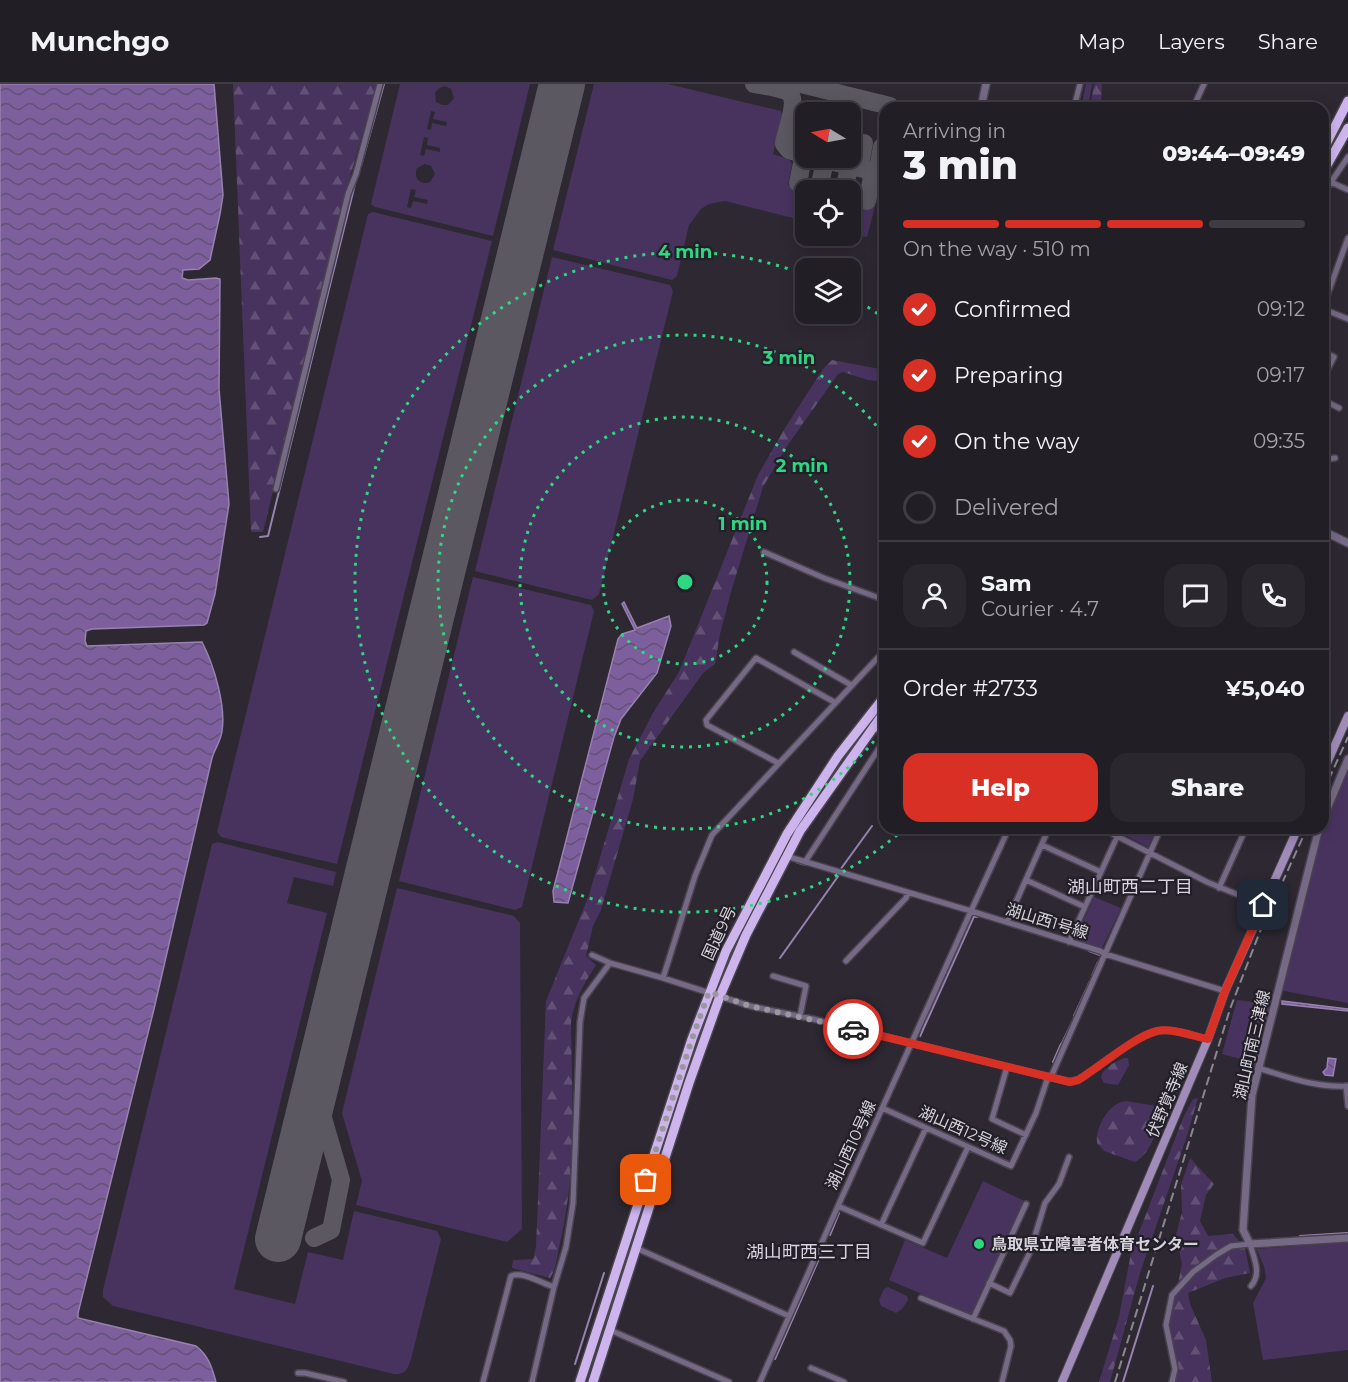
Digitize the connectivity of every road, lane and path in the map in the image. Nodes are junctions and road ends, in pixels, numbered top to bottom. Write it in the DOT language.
graph roads {
  1 [pos="380,84"];
  2 [pos="986,84"];
  3 [pos="1080,84"];
  4 [pos="1204,84"];
  5 [pos="1348,101"];
  6 [pos="982,102"];
  7 [pos="1076,102"];
  8 [pos="1196,102"];
  9 [pos="1348,128"];
  10 [pos="1329,138"];
  11 [pos="1348,157"];
  12 [pos="1329,161"];
  13 [pos="1331,182"];
  14 [pos="1329,185"];
  15 [pos="1348,190"];
  16 [pos="1348,238"];
  17 [pos="1329,291"];
  18 [pos="1329,311"];
  19 [pos="1348,319"];
  20 [pos="1329,355"];
  21 [pos="1329,367"];
  22 [pos="1329,403"];
  23 [pos="1339,408"];
  24 [pos="1335,458"];
  25 [pos="1329,459"];
  26 [pos="276,489"];
  27 [pos="1329,534"];
  28 [pos="1348,543"];
  29 [pos="764,552"];
  30 [pos="879,598"];
  31 [pos="794,652"];
  32 [pos="879,656"];
  33 [pos="851,685"];
  34 [pos="834,702"];
  35 [pos="879,704"];
  36 [pos="1348,716"];
  37 [pos="879,719"];
  38 [pos="873,727"];
  39 [pos="879,732"];
  40 [pos="879,746"];
  41 [pos="1329,749"];
  42 [pos="1348,759"];
  43 [pos="778,763"];
  44 [pos="1329,805"];
  45 [pos="1006,834"];
  46 [pos="1047,834"];
  47 [pos="1113,834"];
  48 [pos="1158,834"];
  49 [pos="1243,834"];
  50 [pos="1295,834"];
  51 [pos="1317,834"];
  52 [pos="1117,836"];
  53 [pos="1042,845"];
  54 [pos="1149,852"];
  55 [pos="786,856"];
  56 [pos="805,862"];
  57 [pos="1101,872"];
  58 [pos="1026,880"];
  59 [pos="1219,888"];
  60 [pos="908,893"];
  61 [pos="1263,905"];
  62 [pos="1085,907"];
  63 [pos="971,911"];
  64 [pos="1007,922"];
  65 [pos="1069,942"];
  66 [pos="1105,954"];
  67 [pos="592,955"];
  68 [pos="846,961"];
  69 [pos="610,963"];
  70 [pos="773,976"];
  71 [pos="663,978"];
  72 [pos="1225,991"];
  73 [pos="709,992"];
  74 [pos="720,996"];
  75 [pos="800,1017"];
  76 [pos="1208,1039"];
  77 [pos="911,1044"];
  78 [pos="1007,1067"];
  79 [pos="1258,1068"];
  80 [pos="1050,1077"];
  81 [pos="1347,1086"];
  82 [pos="1348,1107"];
  83 [pos="882,1108"];
  84 [pos="926,1128"];
  85 [pos="1026,1135"];
  86 [pos="968,1147"];
  87 [pos="1069,1157"];
  88 [pos="1026,1204"];
  89 [pos="837,1206"];
  90 [pos="881,1225"];
  91 [pos="1348,1238"];
  92 [pos="1250,1244"];
  93 [pos="636,1248"];
  94 [pos="989,1283"];
  95 [pos="1251,1286"];
  96 [pos="554,1287"];
  97 [pos="921,1298"];
  98 [pos="789,1316"];
  99 [pos="973,1319"];
  100 [pos="610,1330"];
  101 [pos="811,1368"];
  102 [pos="298,1373"];
  103 [pos="344,1382"];
  104 [pos="483,1382"];
  105 [pos="532,1382"];
  106 [pos="580,1382"];
  107 [pos="593,1382"];
  108 [pos="729,1382"];
  109 [pos="760,1382"];
  110 [pos="844,1382"];
  111 [pos="1002,1382"];
  112 [pos="1062,1382"];
  113 [pos="1172,1382"];
  1 -- 26 [label="street"];
  2 -- 6 [label="street"];
  3 -- 7 [label="street"];
  4 -- 8 [label="street"];
  5 -- 10 [label="highway"];
  9 -- 12 [label="highway"];
  11 -- 13 [label="street"];
  13 -- 14 [label="street"];
  13 -- 15 [label="street"];
  16 -- 17 [label="street"];
  18 -- 19 [label="street"];
  20 -- 21 [label="street"];
  22 -- 23 [label="street"];
  24 -- 25 [label="street"];
  27 -- 28 [label="street"];
  29 -- 30 [label="street"];
  31 -- 33 [label="street"];
  32 -- 33 [label="street"];
  33 -- 34 [label="street"];
  34 -- 43 [label="street"];
  34 -- 43 [label="street"];
  35 -- 73 [label="highway, 国道9号"];
  36 -- 41 [label="main road"];
  37 -- 38 [label="highway, 国道9号"];
  38 -- 39 [label="street"];
  38 -- 55 [label="highway, 国道9号"];
  40 -- 56 [label="street"];
  42 -- 44 [label="street"];
  43 -- 71 [label="street"];
  45 -- 63 [label="street"];
  46 -- 53 [label="street"];
  47 -- 52 [label="street"];
  48 -- 54 [label="street, 湖山西1号線"];
  49 -- 59 [label="street"];
  50 -- 61 [label="main road, 伏野覚寺線"];
  51 -- 79 [label="street, 湖山町南三津線"];
  52 -- 54 [label="street"];
  52 -- 57 [label="street"];
  53 -- 57 [label="street"];
  53 -- 58 [label="street"];
  54 -- 59 [label="street"];
  54 -- 66 [label="street, 湖山西1号線"];
  55 -- 56 [label="street, 湖山西1号線"];
  55 -- 74 [label="highway, 国道9号"];
  56 -- 60 [label="street, 湖山西1号線"];
  57 -- 62 [label="street"];
  58 -- 62 [label="street"];
  58 -- 64 [label="street"];
  59 -- 61 [label="street"];
  60 -- 63 [label="street, 湖山西1号線"];
  60 -- 68 [label="street"];
  61 -- 72 [label="main road, 伏野覚寺線"];
  62 -- 65 [label="street"];
  63 -- 64 [label="street, 湖山西1号線"];
  63 -- 77 [label="street, 湖山西10号線"];
  64 -- 65 [label="street, 湖山西1号線"];
  65 -- 66 [label="street, 湖山西1号線"];
  66 -- 72 [label="street"];
  66 -- 80 [label="street, 湖山西12号線"];
  67 -- 69 [label="street"];
  69 -- 71 [label="street"];
  69 -- 96 [label="street"];
  70 -- 75 [label="street"];
  71 -- 73 [label="street"];
  72 -- 76 [label="main road, 伏野覚寺線"];
  73 -- 74 [label="street"];
  73 -- 106 [label="highway, 国道9号"];
  74 -- 75 [label="street"];
  74 -- 93 [label="highway, 国道9号"];
  75 -- 77 [label="street"];
  76 -- 80 [label="street"];
  76 -- 112 [label="main road, 伏野覚寺線"];
  77 -- 78 [label="street"];
  77 -- 83 [label="street, 湖山西10号線"];
  78 -- 80 [label="street"];
  78 -- 85 [label="street"];
  79 -- 81 [label="street"];
  79 -- 92 [label="street, 湖山町南三津線"];
  80 -- 85 [label="street, 湖山西12号線"];
  81 -- 82 [label="street"];
  83 -- 84 [label="street, 湖山西12号線"];
  83 -- 89 [label="street, 湖山西10号線"];
  84 -- 86 [label="street, 湖山西12号線"];
  84 -- 90 [label="street"];
  85 -- 86 [label="street, 湖山西12号線"];
  86 -- 90 [label="street, 湖山西10号線"];
  87 -- 94 [label="street"];
  88 -- 94 [label="street"];
  89 -- 90 [label="street, 湖山西10号線"];
  89 -- 98 [label="street"];
  91 -- 92 [label="street"];
  92 -- 95 [label="street"];
  92 -- 113 [label="street"];
  93 -- 98 [label="street"];
  93 -- 100 [label="highway, 国道9号"];
  94 -- 99 [label="street"];
  96 -- 104 [label="street"];
  96 -- 105 [label="street"];
  97 -- 99 [label="street"];
  98 -- 109 [label="street"];
  99 -- 111 [label="street"];
  100 -- 107 [label="highway, 国道9号"];
  100 -- 108 [label="street"];
  101 -- 110 [label="street"];
  102 -- 103 [label="street"];
}
